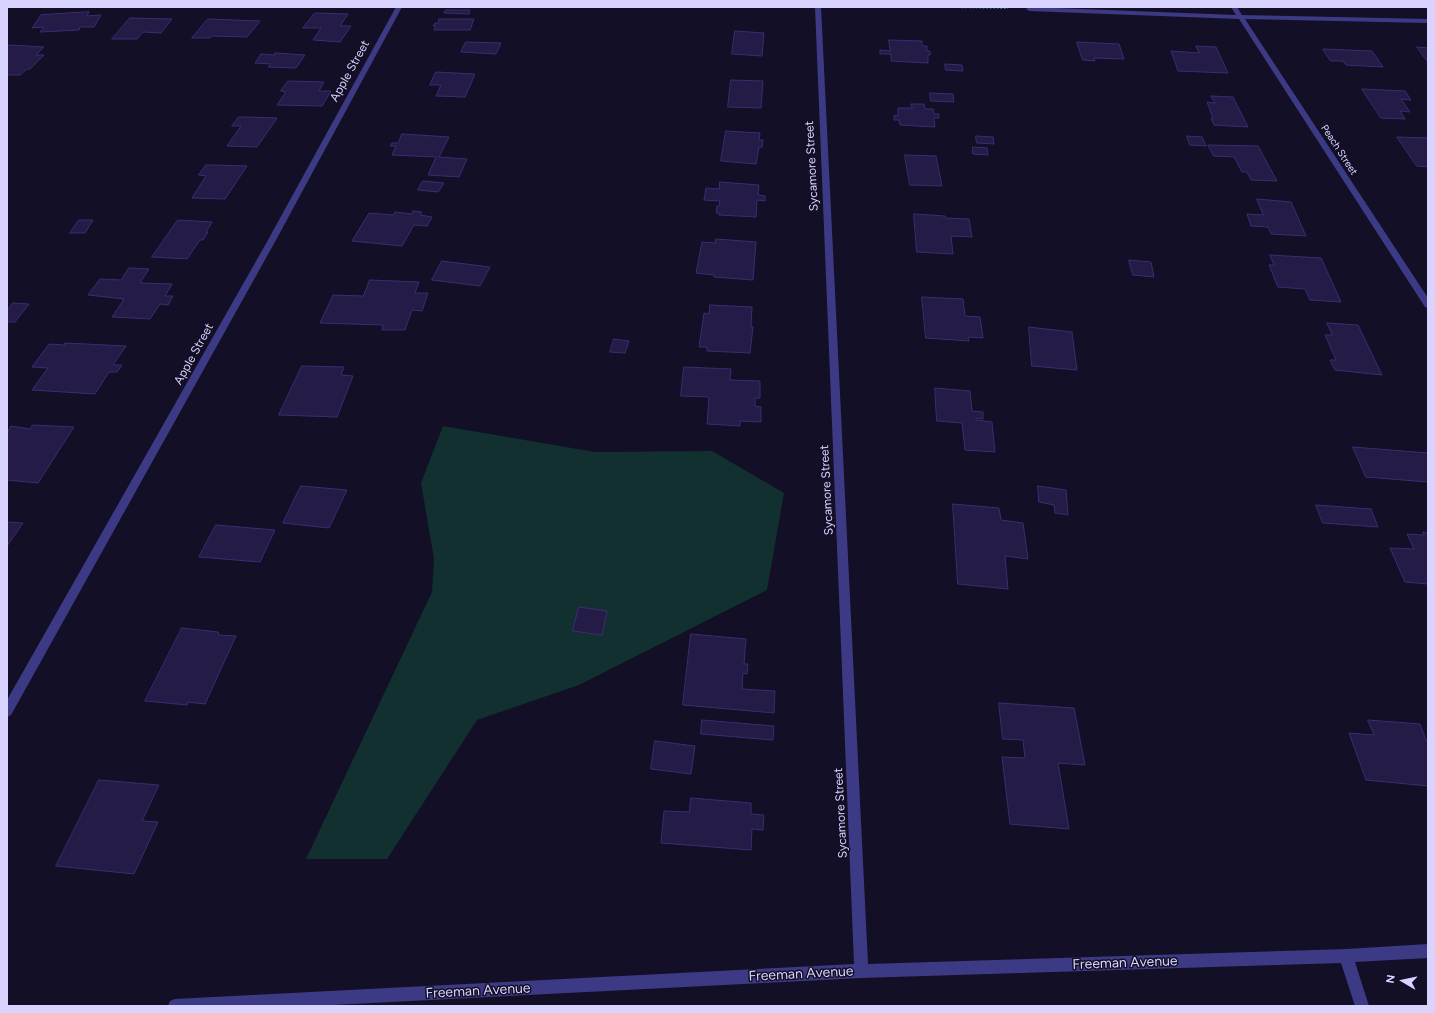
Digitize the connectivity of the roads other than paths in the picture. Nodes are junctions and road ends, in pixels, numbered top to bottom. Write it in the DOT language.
graph roads {
  1 [pos="399,7"];
  2 [pos="818,7"];
  3 [pos="1234,7"];
  4 [pos="1028,8"];
  5 [pos="1240,17"];
  6 [pos="1428,21"];
  7 [pos="1428,305"];
  8 [pos="7,711"];
  9 [pos="1428,951"];
  10 [pos="1346,956"];
  11 [pos="861,971"];
  12 [pos="175,1006"];
  13 [pos="1362,1006"];
  1 -- 8 [label="street, Apple Street"];
  2 -- 11 [label="street, Sycamore Street"];
  3 -- 5 [label="street, Peach Street"];
  4 -- 5 [label="street"];
  5 -- 6 [label="street"];
  5 -- 7 [label="street, Peach Street"];
  9 -- 10 [label="street, Freeman Avenue"];
  10 -- 11 [label="street, Freeman Avenue"];
  10 -- 13 [label="street"];
  11 -- 12 [label="street, Freeman Avenue"];
}
